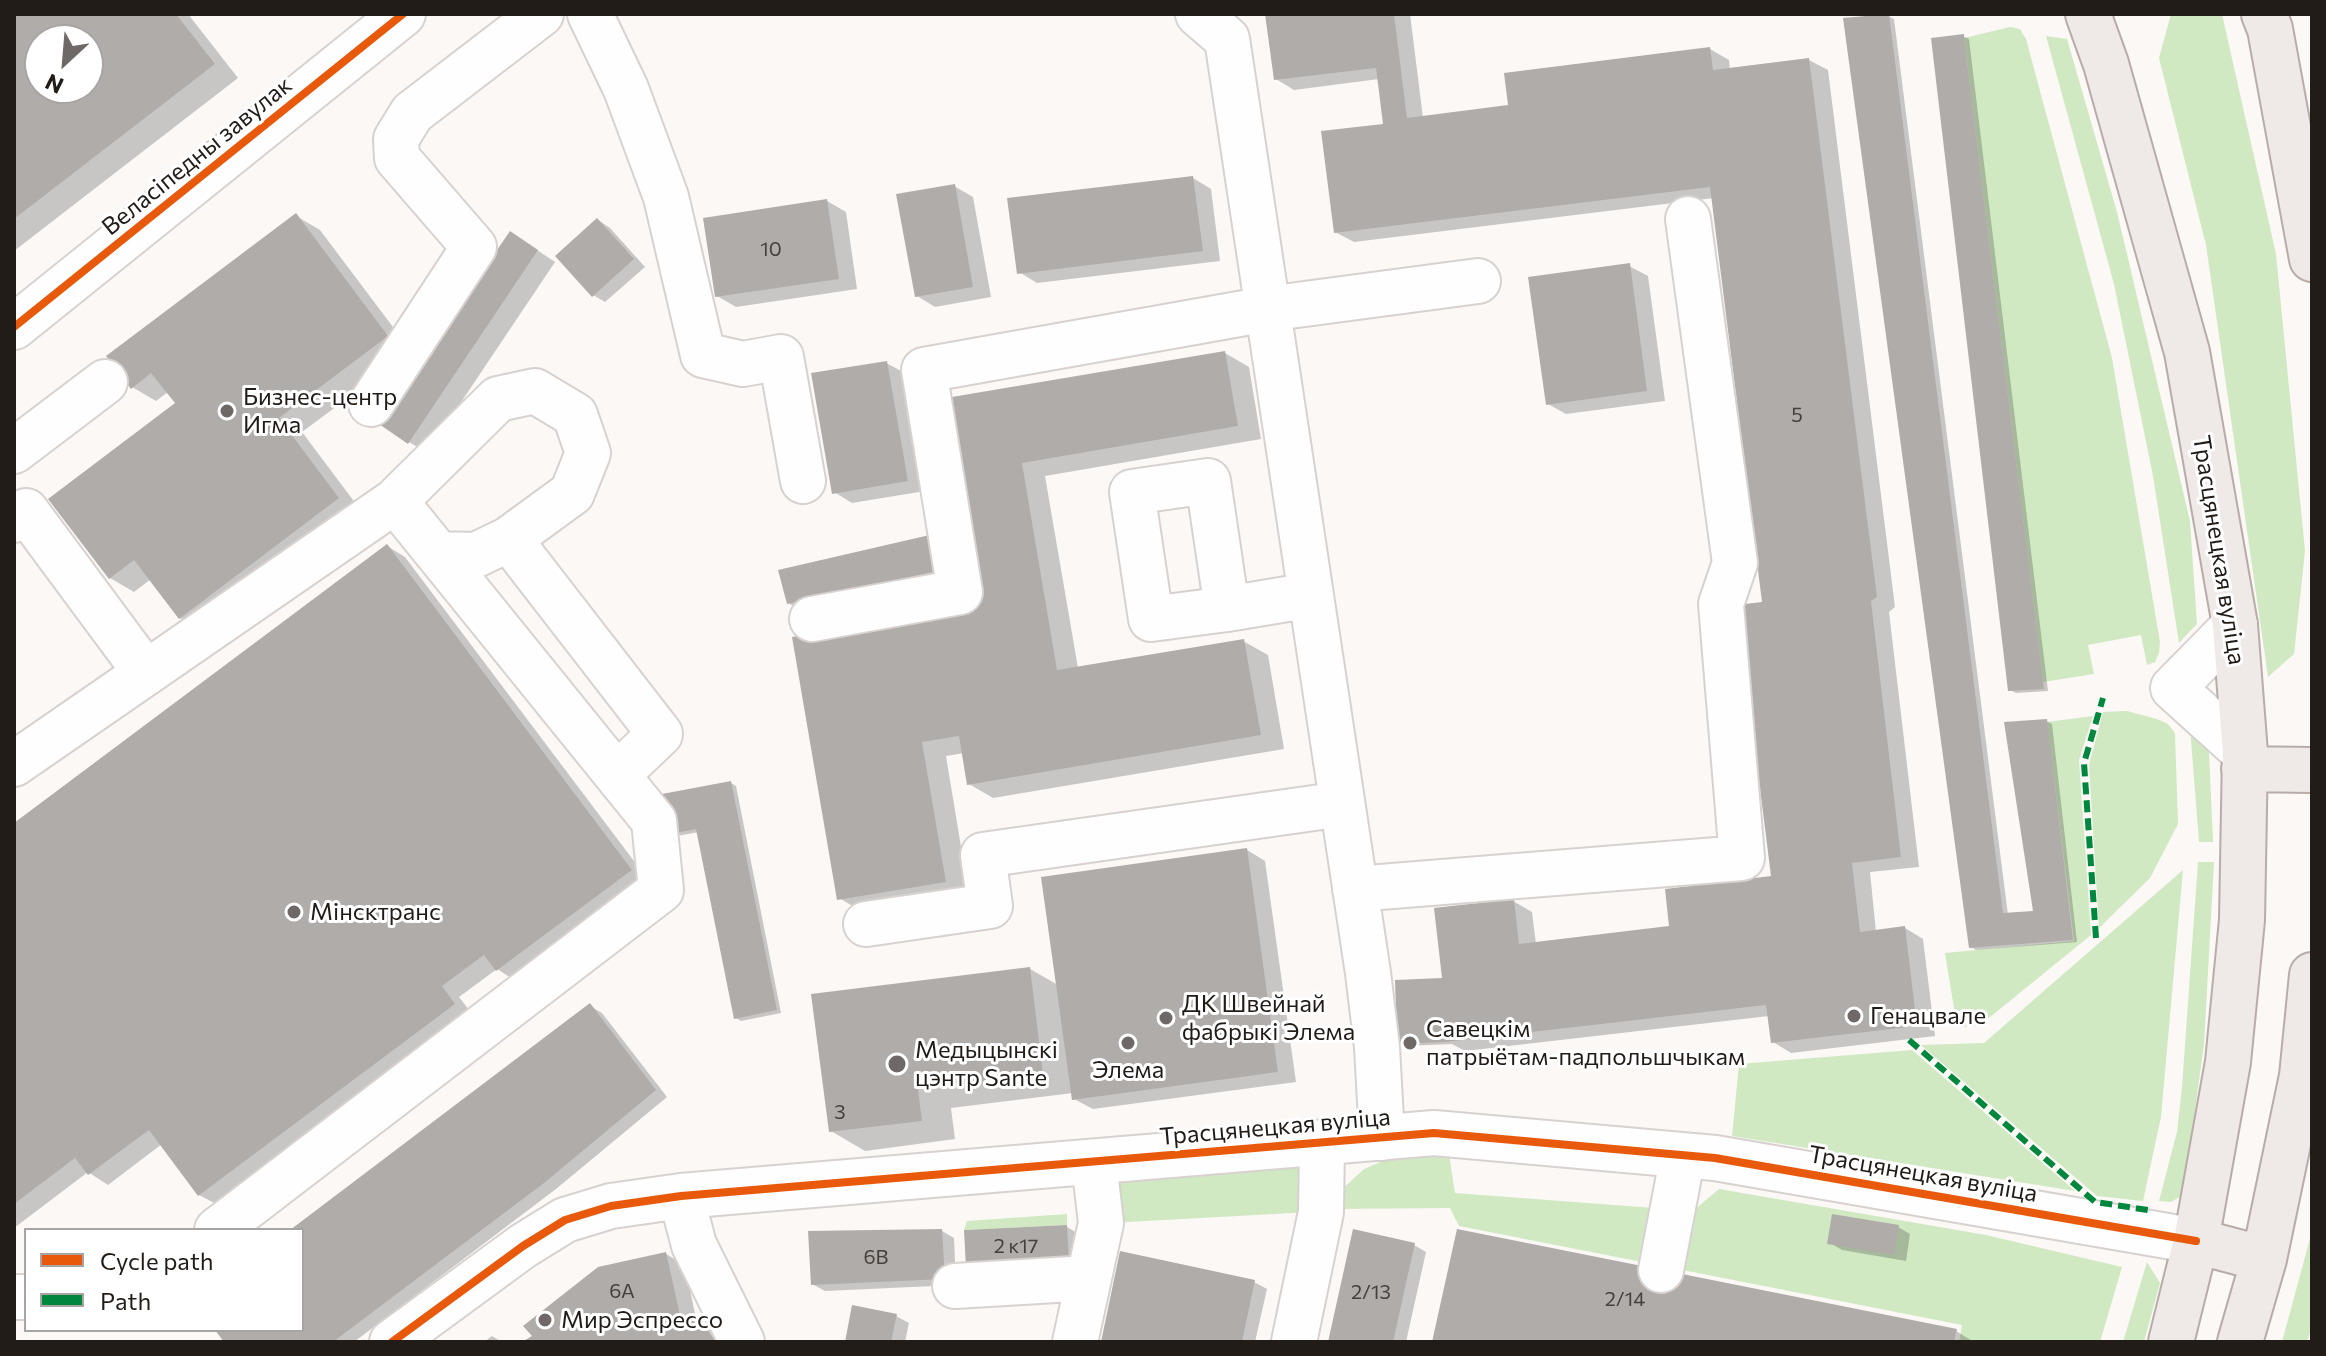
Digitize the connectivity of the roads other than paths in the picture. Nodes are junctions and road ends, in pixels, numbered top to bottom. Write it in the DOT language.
graph roads {
  1 [pos="403,14"];
  2 [pos="541,14"];
  3 [pos="590,14"];
  4 [pos="1198,14"];
  5 [pos="2088,14"];
  6 [pos="2121,14"];
  7 [pos="2264,14"];
  8 [pos="2106,64"];
  9 [pos="1688,219"];
  10 [pos="2312,259"];
  11 [pos="1478,281"];
  12 [pos="1267,309"];
  13 [pos="14,327"];
  14 [pos="105,382"];
  15 [pos="371,404"];
  16 [pos="14,451"];
  17 [pos="803,481"];
  18 [pos="395,501"];
  19 [pos="14,520"];
  20 [pos="509,539"];
  21 [pos="438,554"];
  22 [pos="1311,595"];
  23 [pos="1227,609"];
  24 [pos="812,619"];
  25 [pos="2235,625"];
  26 [pos="146,673"];
  27 [pos="2244,761"];
  28 [pos="14,764"];
  29 [pos="2312,770"];
  30 [pos="617,775"];
  31 [pos="1342,804"];
  32 [pos="1355,889"];
  33 [pos="866,924"];
  34 [pos="2312,975"];
  35 [pos="1382,1138"];
  36 [pos="1322,1145"];
  37 [pos="1683,1155"];
  38 [pos="1094,1162"];
  39 [pos="681,1196"];
  40 [pos="220,1228"];
  41 [pos="2196,1241"];
  42 [pos="2264,1259"];
  43 [pos="1661,1270"];
  44 [pos="1089,1278"];
  45 [pos="955,1286"];
  46 [pos="392,1342"];
  47 [pos="742,1342"];
  48 [pos="1075,1342"];
  49 [pos="1294,1342"];
  50 [pos="2171,1342"];
  51 [pos="2240,1342"];
  1 -- 13 [label="street, Веласіпедны завулак"];
  2 -- 15 [label="street"];
  3 -- 17 [label="street"];
  4 -- 12 [label="street"];
  5 -- 8 [label="main road, Трасцянецкая вуліца"];
  6 -- 8 [label="main road"];
  7 -- 10 [label="main road"];
  8 -- 25 [label="main road, Трасцянецкая вуліца"];
  9 -- 32 [label="street"];
  11 -- 12 [label="street"];
  12 -- 22 [label="street"];
  12 -- 24 [label="street"];
  14 -- 16 [label="street"];
  18 -- 20 [label="street"];
  18 -- 21 [label="street"];
  18 -- 26 [label="street"];
  19 -- 26 [label="street"];
  20 -- 21 [label="street"];
  20 -- 30 [label="street"];
  21 -- 30 [label="street"];
  22 -- 23 [label="street"];
  22 -- 31 [label="street"];
  25 -- 27 [label="main road, Трасцянецкая вуліца"];
  25 -- 27 [label="street"];
  26 -- 28 [label="street"];
  27 -- 29 [label="main road"];
  27 -- 41 [label="main road, Трасцянецкая вуліца"];
  30 -- 40 [label="street"];
  31 -- 32 [label="street"];
  31 -- 33 [label="street"];
  32 -- 35 [label="street"];
  34 -- 42 [label="main road"];
  35 -- 36 [label="street, Трасцянецкая вуліца"];
  35 -- 37 [label="street, Трасцянецкая вуліца"];
  36 -- 38 [label="street, Трасцянецкая вуліца"];
  36 -- 49 [label="street"];
  37 -- 41 [label="street, Трасцянецкая вуліца"];
  37 -- 43 [label="street"];
  38 -- 39 [label="street, Трасцянецкая вуліца"];
  38 -- 44 [label="street"];
  39 -- 46 [label="street, Трасцянецкая вуліца"];
  39 -- 47 [label="street"];
  41 -- 42 [label="main road"];
  41 -- 50 [label="main road, Трасцянецкая вуліца"];
  42 -- 51 [label="main road"];
  44 -- 45 [label="street"];
  44 -- 48 [label="street"];
}
